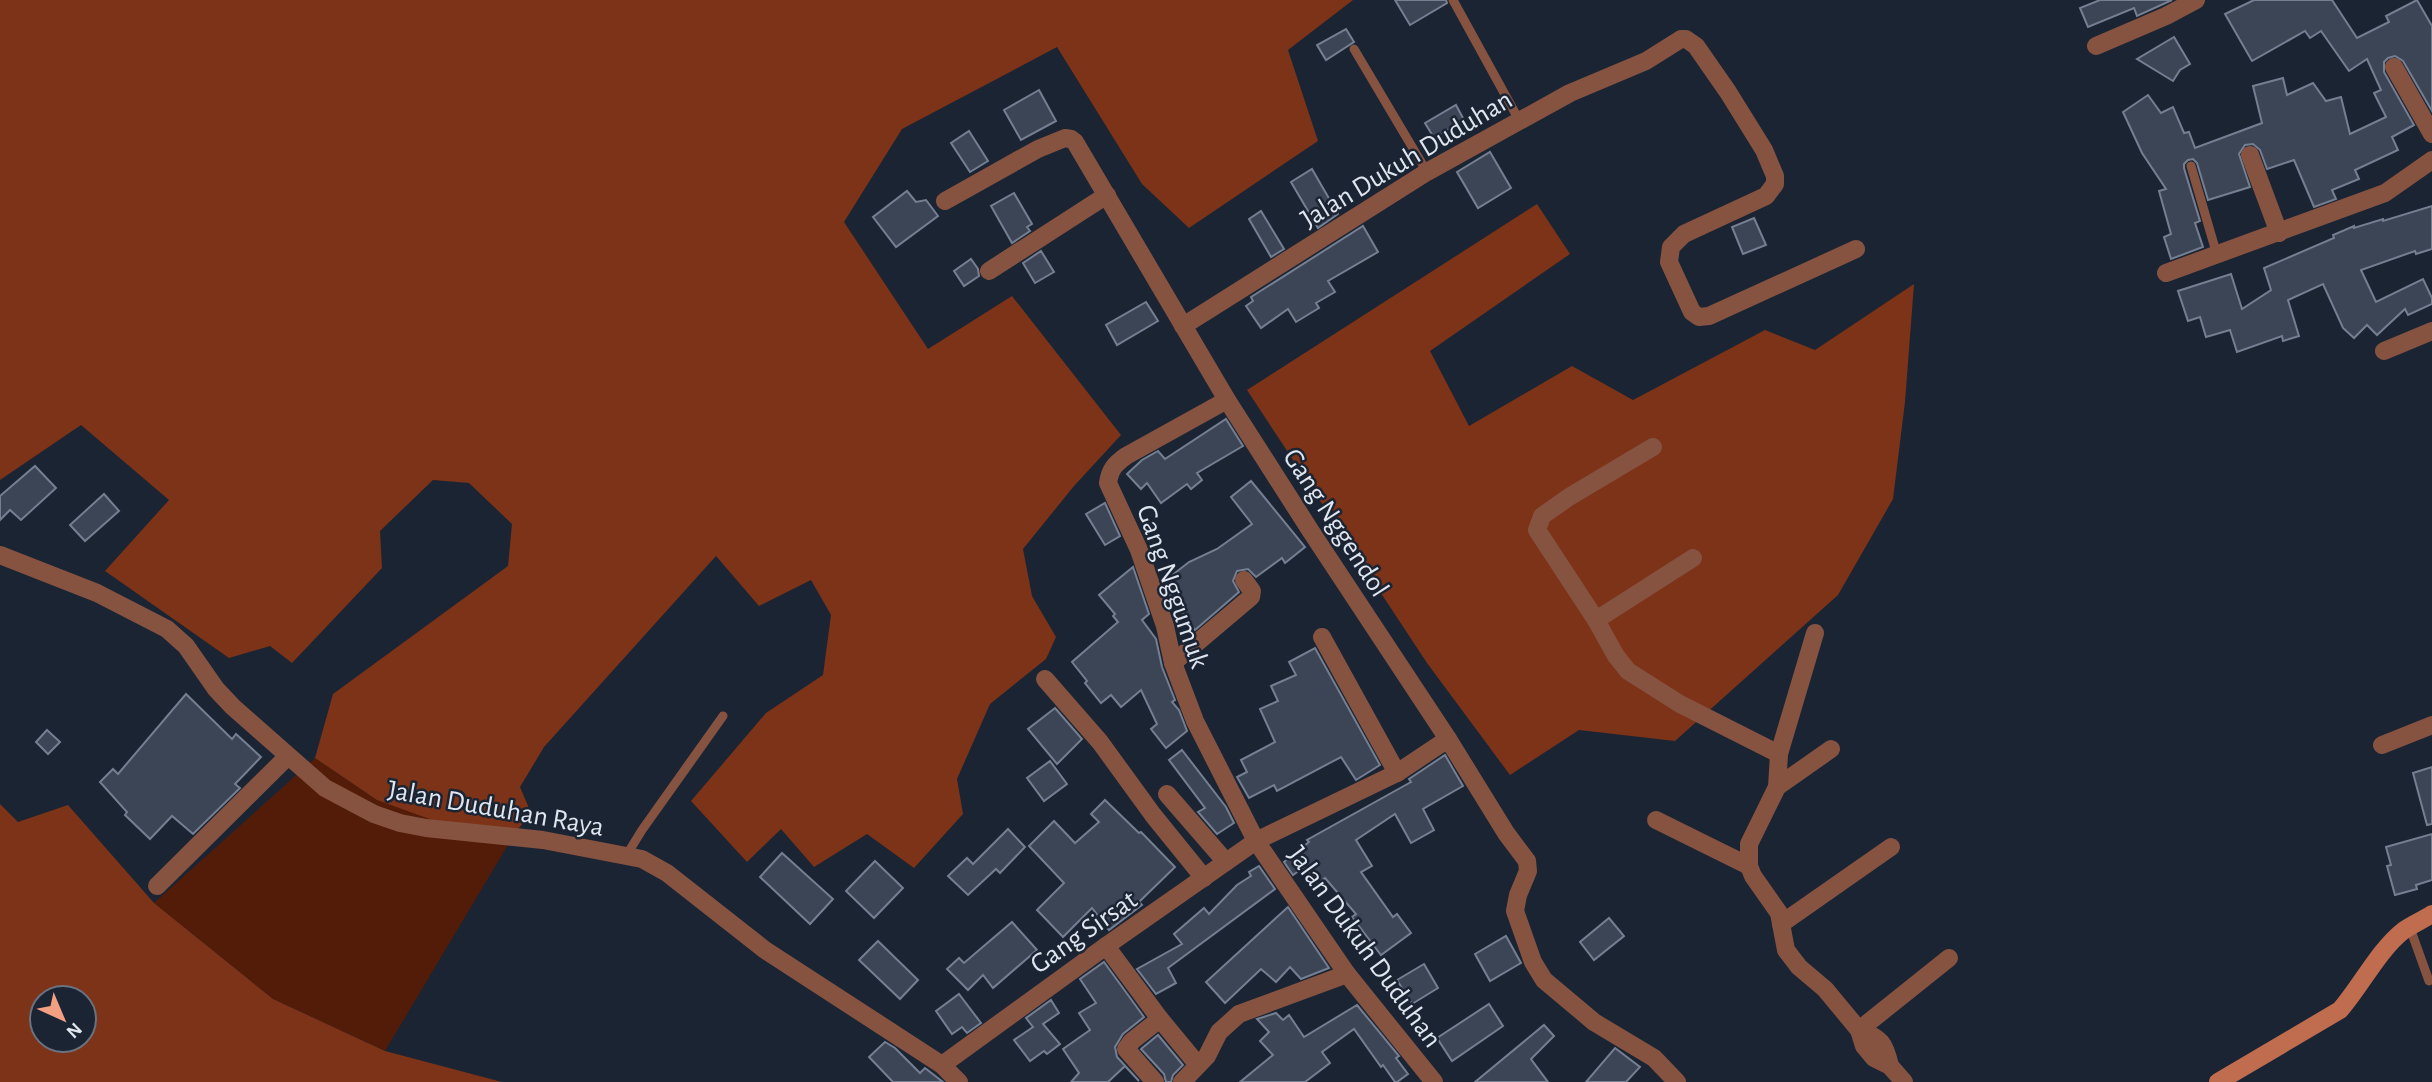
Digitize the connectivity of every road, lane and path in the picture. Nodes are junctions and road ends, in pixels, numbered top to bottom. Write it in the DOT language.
graph roads {
  1 [pos="1453,0"];
  2 [pos="2196,0"];
  3 [pos="2096,46"];
  4 [pos="1354,49"];
  5 [pos="2393,67"];
  6 [pos="1519,120"];
  7 [pos="2432,134"];
  8 [pos="2250,155"];
  9 [pos="2432,160"];
  10 [pos="2191,166"];
  11 [pos="1427,172"];
  12 [pos="1107,195"];
  13 [pos="945,201"];
  14 [pos="2278,233"];
  15 [pos="1856,249"];
  16 [pos="2217,255"];
  17 [pos="989,271"];
  18 [pos="2166,273"];
  19 [pos="1183,326"];
  20 [pos="2432,331"];
  21 [pos="2384,351"];
  22 [pos="1227,400"];
  23 [pos="1653,447"];
  24 [pos="0,555"];
  25 [pos="1693,558"];
  26 [pos="1244,580"];
  27 [pos="1596,620"];
  28 [pos="1815,633"];
  29 [pos="1322,637"];
  30 [pos="1173,663"];
  31 [pos="1045,680"];
  32 [pos="723,716"];
  33 [pos="2432,726"];
  34 [pos="1448,738"];
  35 [pos="2382,745"];
  36 [pos="1831,749"];
  37 [pos="1779,754"];
  38 [pos="288,757"];
  39 [pos="1397,773"];
  40 [pos="1777,787"];
  41 [pos="1167,794"];
  42 [pos="1656,820"];
  43 [pos="1256,841"];
  44 [pos="1891,846"];
  45 [pos="626,856"];
  46 [pos="1226,862"];
  47 [pos="1749,866"];
  48 [pos="1204,878"];
  49 [pos="157,886"];
  50 [pos="2432,914"];
  51 [pos="1781,924"];
  52 [pos="2410,928"];
  53 [pos="1106,946"];
  54 [pos="1950,958"];
  55 [pos="1348,974"];
  56 [pos="2429,981"];
  57 [pos="1160,1019"];
  58 [pos="1859,1030"];
  59 [pos="942,1065"];
  60 [pos="1198,1065"];
  61 [pos="1890,1066"];
  62 [pos="959,1082"];
  63 [pos="1155,1082"];
  64 [pos="1182,1082"];
  65 [pos="1434,1082"];
  66 [pos="1677,1082"];
  67 [pos="1904,1082"];
  68 [pos="2218,1082"];
  1 -- 6 [label="lane"];
  2 -- 3 [label="street"];
  4 -- 11 [label="lane"];
  5 -- 7 [label="street"];
  6 -- 11 [label="street, Jalan Dukuh Duduhan"];
  6 -- 15 [label="street, Jalan Dukuh Duduhan"];
  8 -- 14 [label="street"];
  9 -- 14 [label="street"];
  10 -- 16 [label="lane"];
  11 -- 19 [label="street, Jalan Dukuh Duduhan"];
  12 -- 13 [label="street, Gang Nggendol"];
  12 -- 17 [label="street"];
  12 -- 19 [label="street, Gang Nggendol"];
  14 -- 16 [label="street"];
  16 -- 18 [label="street"];
  19 -- 22 [label="street, Gang Nggendol"];
  20 -- 21 [label="street"];
  22 -- 30 [label="street, Gang Nggumuk"];
  22 -- 34 [label="street, Gang Nggendol"];
  23 -- 27 [label="street"];
  24 -- 38 [label="street, Jalan Duduhan Raya"];
  25 -- 27 [label="street"];
  26 -- 30 [label="street"];
  27 -- 37 [label="street"];
  28 -- 37 [label="street"];
  29 -- 39 [label="street"];
  30 -- 43 [label="street, Gang Nggumuk"];
  31 -- 48 [label="street"];
  32 -- 45 [label="lane"];
  33 -- 35 [label="street"];
  34 -- 39 [label="street"];
  34 -- 66 [label="street, Gang Nggendol"];
  36 -- 40 [label="street"];
  37 -- 40 [label="street"];
  38 -- 45 [label="street, Jalan Duduhan Raya"];
  38 -- 49 [label="street"];
  39 -- 43 [label="street"];
  40 -- 47 [label="street"];
  41 -- 46 [label="street"];
  42 -- 47 [label="street"];
  43 -- 46 [label="street, Gang Sirsat"];
  43 -- 55 [label="street, Jalan Dukuh Duduhan"];
  44 -- 51 [label="street"];
  45 -- 59 [label="street, Jalan Duduhan Raya"];
  46 -- 48 [label="street, Gang Sirsat"];
  47 -- 51 [label="street"];
  48 -- 53 [label="street, Gang Sirsat"];
  50 -- 52 [label="street"];
  51 -- 58 [label="street"];
  52 -- 56 [label="lane"];
  52 -- 68 [label="street"];
  53 -- 57 [label="street"];
  53 -- 59 [label="street, Gang Sirsat"];
  54 -- 58 [label="street"];
  55 -- 60 [label="street"];
  55 -- 65 [label="street, Jalan Dukuh Duduhan"];
  57 -- 60 [label="street"];
  57 -- 63 [label="street"];
  58 -- 61 [label="street"];
  58 -- 61 [label="street"];
  59 -- 62 [label="street, Jalan Duduhan Raya"];
  60 -- 64 [label="street"];
  61 -- 67 [label="street"];
}
